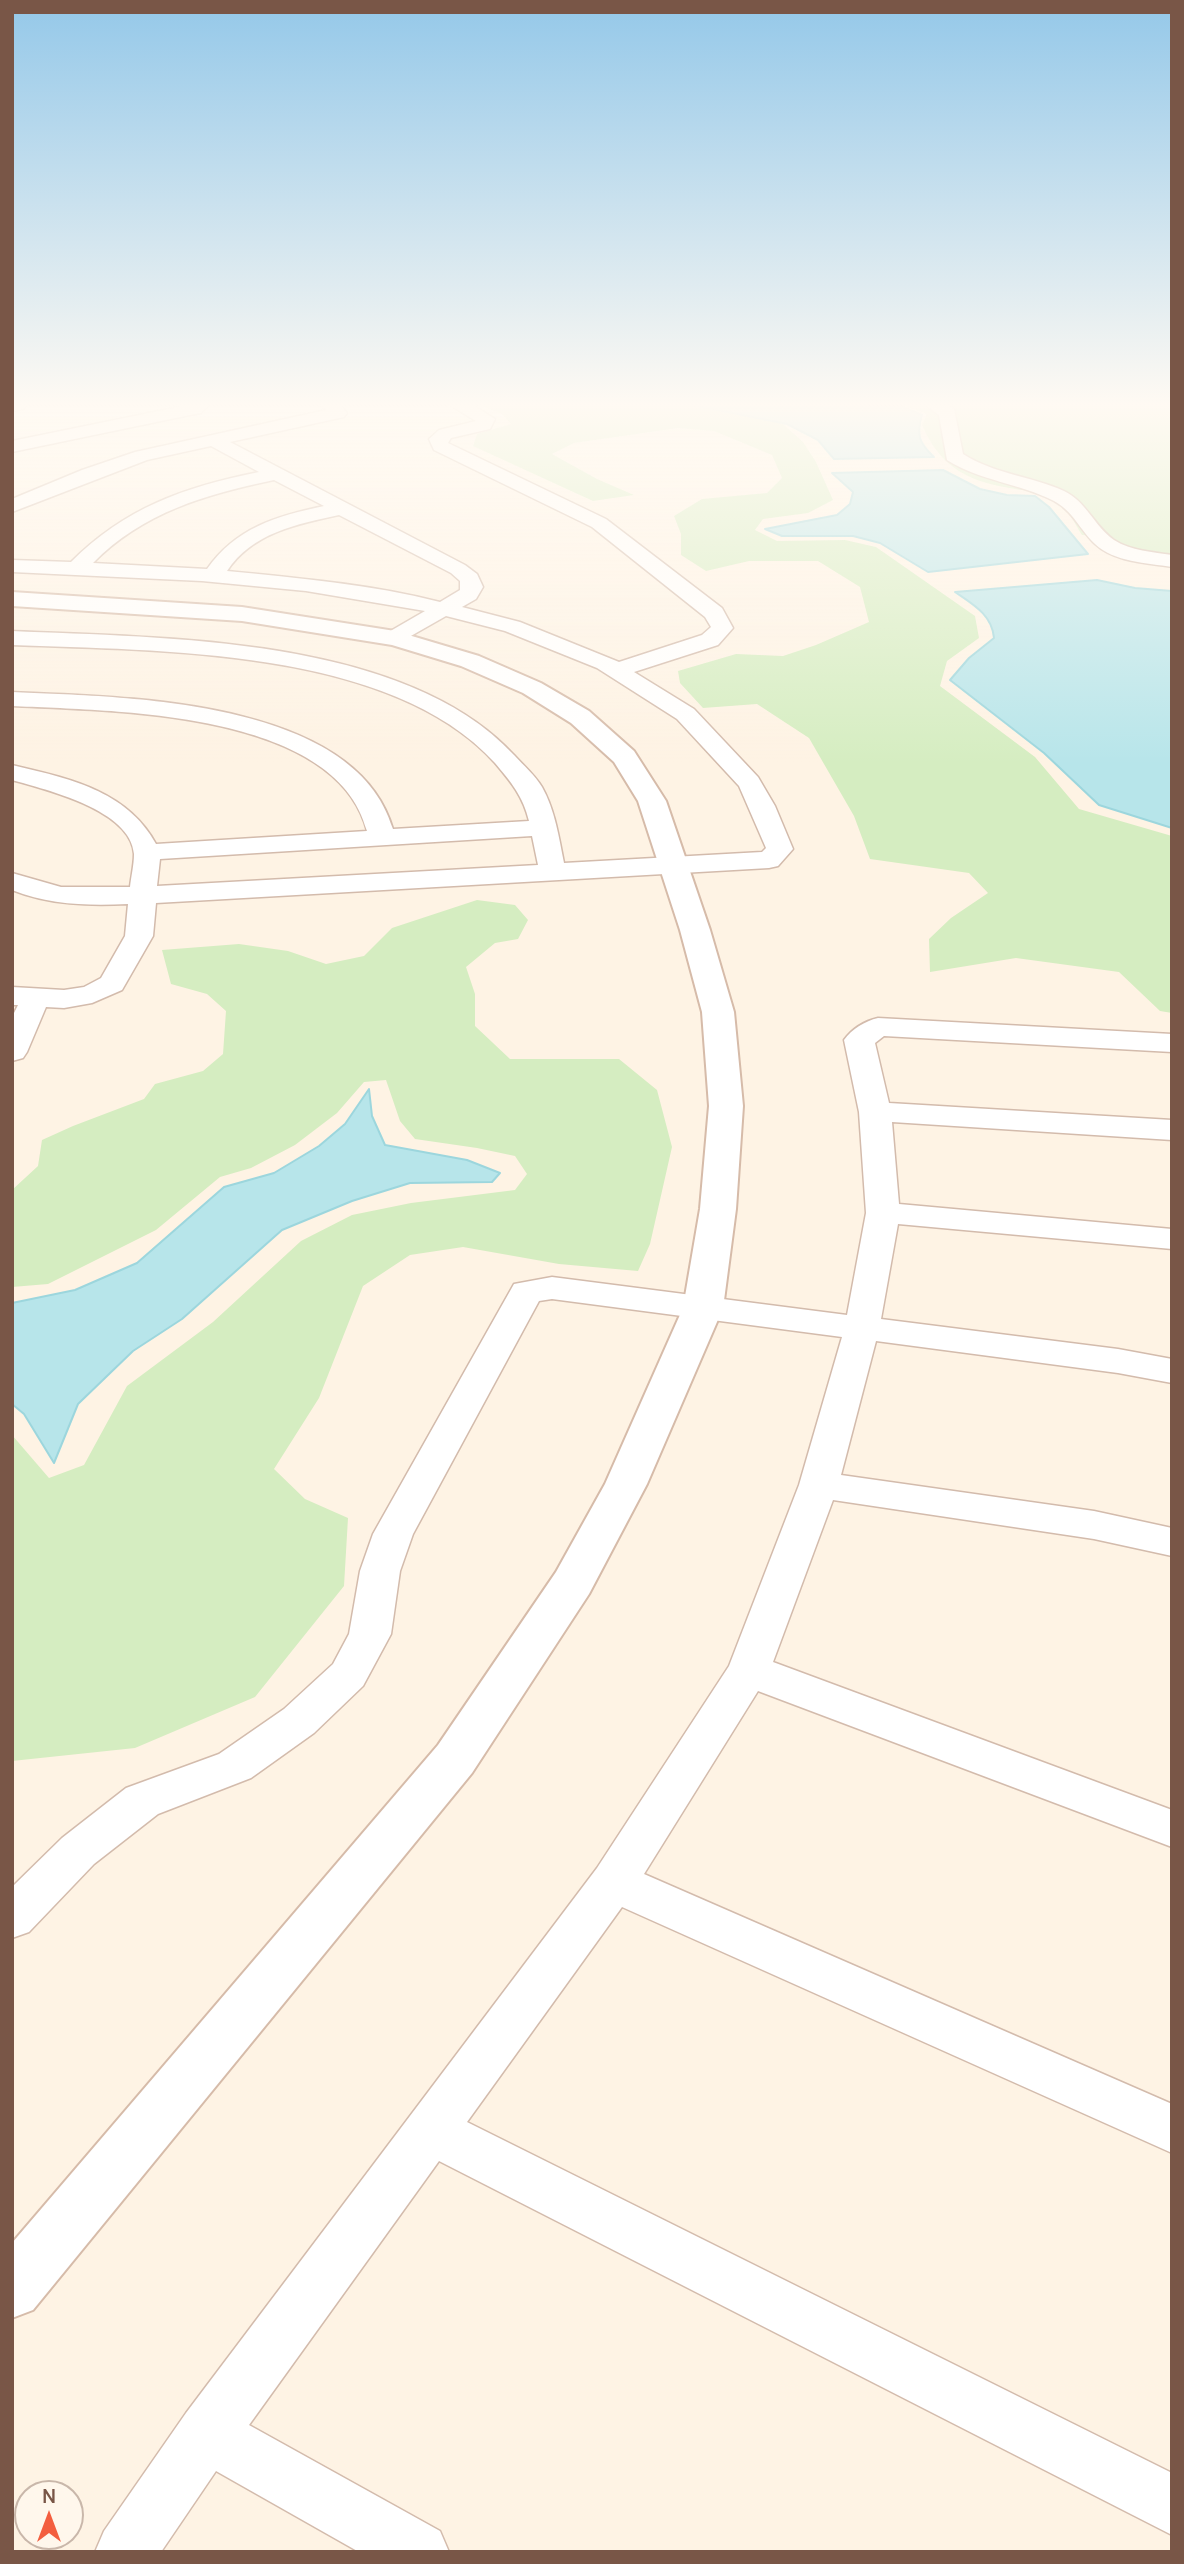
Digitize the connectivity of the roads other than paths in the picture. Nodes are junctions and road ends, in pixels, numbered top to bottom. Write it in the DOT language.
graph roads {
  1 [pos="124,525"];
  2 [pos="282,525"];
  3 [pos="374,525"];
  4 [pos="601,525"];
  5 [pos="1090,525"];
  6 [pos="1172,561"];
  7 [pos="12,566"];
  8 [pos="76,569"];
  9 [pos="212,578"];
  10 [pos="12,599"];
  11 [pos="448,608"];
  12 [pos="12,638"];
  13 [pos="396,638"];
  14 [pos="619,669"];
  15 [pos="12,699"];
  16 [pos="12,772"];
  17 [pos="543,828"];
  18 [pos="383,838"];
  19 [pos="147,852"];
  20 [pos="674,865"];
  21 [pos="553,872"];
  22 [pos="12,881"];
  23 [pos="144,895"];
  24 [pos="24,998"];
  25 [pos="1172,1043"];
  26 [pos="12,1052"];
  27 [pos="874,1112"];
  28 [pos="1172,1130"];
  29 [pos="883,1213"];
  30 [pos="1172,1239"];
  31 [pos="703,1308"];
  32 [pos="862,1328"];
  33 [pos="1172,1371"];
  34 [pos="819,1485"];
  35 [pos="1172,1542"];
  36 [pos="749,1670"];
  37 [pos="1172,1829"];
  38 [pos="614,1882"];
  39 [pos="12,1918"];
  40 [pos="1172,2129"];
  41 [pos="432,2131"];
  42 [pos="12,2289"];
  43 [pos="207,2434"];
  44 [pos="1172,2505"];
  45 [pos="125,2552"];
  46 [pos="419,2552"];
  1 -- 8 [label="street"];
  2 -- 9 [label="street"];
  3 -- 11 [label="street"];
  4 -- 14 [label="street"];
  5 -- 6 [label="street"];
  7 -- 8 [label="street"];
  8 -- 9 [label="street"];
  9 -- 11 [label="street"];
  10 -- 13 [label="street"];
  11 -- 13 [label="street"];
  11 -- 14 [label="street"];
  12 -- 17 [label="street"];
  13 -- 20 [label="street"];
  14 -- 20 [label="street"];
  15 -- 18 [label="street"];
  16 -- 19 [label="street"];
  17 -- 18 [label="street"];
  17 -- 21 [label="street"];
  18 -- 19 [label="street"];
  19 -- 23 [label="street"];
  20 -- 21 [label="street"];
  20 -- 31 [label="street"];
  21 -- 23 [label="street"];
  22 -- 23 [label="street"];
  23 -- 24 [label="street"];
  24 -- 26 [label="street"];
  25 -- 27 [label="street"];
  27 -- 28 [label="street"];
  27 -- 29 [label="street"];
  29 -- 30 [label="street"];
  29 -- 32 [label="street"];
  31 -- 32 [label="street"];
  31 -- 39 [label="street"];
  31 -- 42 [label="street"];
  32 -- 33 [label="street"];
  32 -- 34 [label="street"];
  34 -- 35 [label="street"];
  34 -- 36 [label="street"];
  36 -- 37 [label="street"];
  36 -- 38 [label="street"];
  38 -- 40 [label="street"];
  38 -- 41 [label="street"];
  41 -- 43 [label="street"];
  41 -- 44 [label="street"];
  43 -- 45 [label="street"];
  43 -- 46 [label="street"];
}
